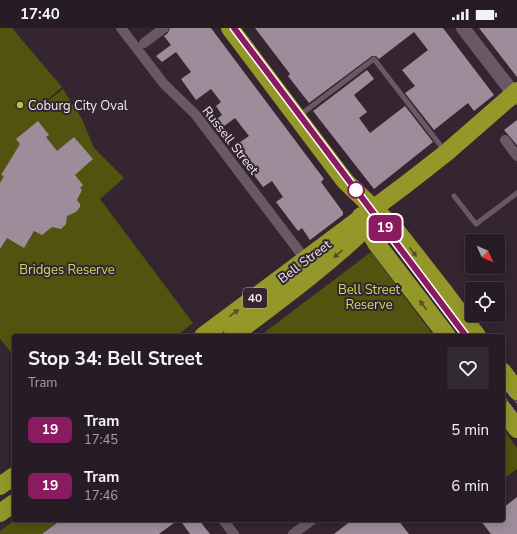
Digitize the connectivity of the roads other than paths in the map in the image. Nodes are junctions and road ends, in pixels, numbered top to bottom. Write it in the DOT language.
graph roads {
  1 [pos="121,28"];
  2 [pos="164,28"];
  3 [pos="230,28"];
  4 [pos="466,29"];
  5 [pos="144,44"];
  6 [pos="516,97"];
  7 [pos="297,116"];
  8 [pos="505,140"];
  9 [pos="449,151"];
  10 [pos="517,156"];
  11 [pos="517,193"];
  12 [pos="454,196"];
  13 [pos="371,217"];
  14 [pos="311,266"];
  15 [pos="208,334"];
  16 [pos="234,334"];
  17 [pos="445,334"];
  18 [pos="476,334"];
  19 [pos="505,377"];
  20 [pos="517,391"];
  21 [pos="505,413"];
  22 [pos="517,429"];
  23 [pos="12,477"];
  24 [pos="0,486"];
  25 [pos="12,504"];
  26 [pos="0,513"];
  27 [pos="225,522"];
  28 [pos="309,522"];
  29 [pos="234,534"];
  30 [pos="293,534"];
  1 -- 14 [label="street, Russell Street"];
  2 -- 5 [label="street"];
  3 -- 7 [label="highway"];
  4 -- 6 [label="street"];
  6 -- 9 [label="highway, Bell Street / 40"];
  7 -- 9 [label="lane"];
  7 -- 13 [label="highway"];
  8 -- 10 [label="street"];
  9 -- 13 [label="highway, Bell Street / 40"];
  11 -- 12 [label="lane"];
  13 -- 14 [label="highway, Bell Street / 40"];
  17 -- 13 [label="highway, one-way"];
  13 -- 18 [label="highway, one-way"];
  15 -- 14 [label="highway, Bell Street / 40, one-way"];
  14 -- 16 [label="highway, Bell Street / 40"];
  19 -- 20 [label="highway"];
  21 -- 22 [label="highway"];
  23 -- 24 [label="highway"];
  25 -- 26 [label="highway"];
  27 -- 29 [label="street"];
  28 -- 30 [label="street"];
}
